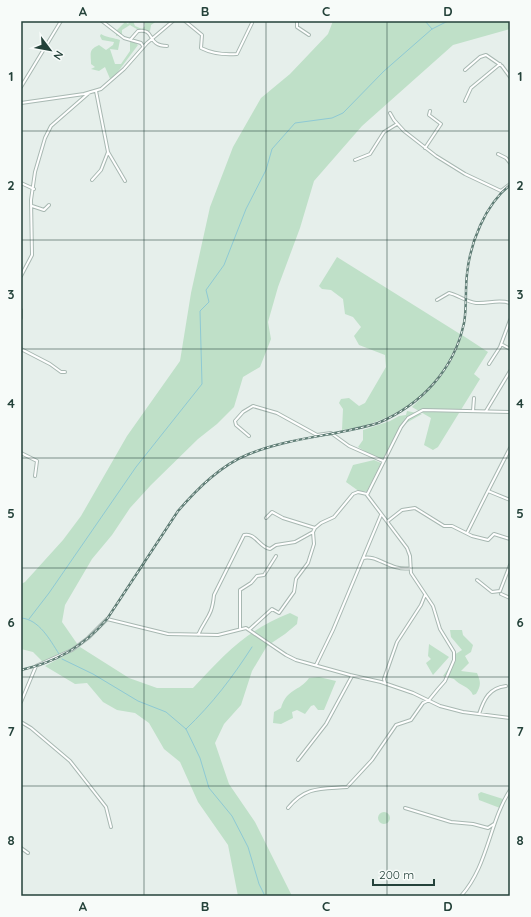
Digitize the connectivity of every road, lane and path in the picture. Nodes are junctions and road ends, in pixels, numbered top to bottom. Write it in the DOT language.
graph roads {
  1 [pos="60,21"];
  2 [pos="102,21"];
  3 [pos="173,21"];
  4 [pos="185,21"];
  5 [pos="297,21"];
  6 [pos="252,23"];
  7 [pos="309,35"];
  8 [pos="132,39"];
  9 [pos="152,39"];
  10 [pos="143,46"];
  11 [pos="167,46"];
  12 [pos="500,64"];
  13 [pos="465,70"];
  14 [pos="510,77"];
  15 [pos="21,88"];
  16 [pos="96,91"];
  17 [pos="90,92"];
  18 [pos="465,101"];
  19 [pos="21,103"];
  20 [pos="430,110"];
  21 [pos="390,113"];
  22 [pos="398,124"];
  23 [pos="425,148"];
  24 [pos="108,152"];
  25 [pos="498,154"];
  26 [pos="355,160"];
  27 [pos="510,163"];
  28 [pos="92,180"];
  29 [pos="125,181"];
  30 [pos="21,183"];
  31 [pos="510,184"];
  32 [pos="34,189"];
  33 [pos="48,205"];
  34 [pos="32,206"];
  35 [pos="21,276"];
  36 [pos="437,300"];
  37 [pos="510,303"];
  38 [pos="21,310"];
  39 [pos="21,318"];
  40 [pos="510,320"];
  41 [pos="501,344"];
  42 [pos="21,348"];
  43 [pos="510,349"];
  44 [pos="489,364"];
  45 [pos="510,371"];
  46 [pos="65,372"];
  47 [pos="474,398"];
  48 [pos="473,410"];
  49 [pos="486,411"];
  50 [pos="510,412"];
  51 [pos="249,436"];
  52 [pos="510,448"];
  53 [pos="21,453"];
  54 [pos="384,461"];
  55 [pos="34,476"];
  56 [pos="488,491"];
  57 [pos="367,494"];
  58 [pos="510,500"];
  59 [pos="381,515"];
  60 [pos="266,518"];
  61 [pos="388,521"];
  62 [pos="315,528"];
  63 [pos="313,532"];
  64 [pos="467,533"];
  65 [pos="510,539"];
  66 [pos="276,556"];
  67 [pos="362,558"];
  68 [pos="510,565"];
  69 [pos="411,568"];
  70 [pos="477,580"];
  71 [pos="425,594"];
  72 [pos="501,594"];
  73 [pos="510,598"];
  74 [pos="240,628"];
  75 [pos="250,630"];
  76 [pos="198,635"];
  77 [pos="316,665"];
  78 [pos="352,676"];
  79 [pos="385,683"];
  80 [pos="506,686"];
  81 [pos="429,700"];
  82 [pos="21,702"];
  83 [pos="479,714"];
  84 [pos="510,718"];
  85 [pos="21,722"];
  86 [pos="298,760"];
  87 [pos="510,790"];
  88 [pos="288,808"];
  89 [pos="404,808"];
  90 [pos="494,824"];
  91 [pos="111,827"];
  92 [pos="21,848"];
  93 [pos="28,853"];
  94 [pos="461,896"];
  1 -- 15 [label="street"];
  2 -- 8 [label="street"];
  3 -- 9 [label="street"];
  4 -- 6 [label="street"];
  5 -- 7 [label="street"];
  8 -- 9 [label="street"];
  8 -- 10 [label="street"];
  9 -- 10 [label="street"];
  9 -- 11 [label="street"];
  10 -- 16 [label="street"];
  12 -- 13 [label="street"];
  12 -- 14 [label="street"];
  12 -- 18 [label="street"];
  16 -- 17 [label="street"];
  16 -- 24 [label="street"];
  17 -- 19 [label="street"];
  17 -- 32 [label="street"];
  20 -- 23 [label="street"];
  21 -- 22 [label="street"];
  22 -- 23 [label="street"];
  22 -- 26 [label="street"];
  23 -- 31 [label="street"];
  24 -- 28 [label="street"];
  24 -- 29 [label="street"];
  25 -- 27 [label="street"];
  30 -- 32 [label="street"];
  32 -- 34 [label="street"];
  33 -- 34 [label="street"];
  34 -- 35 [label="street"];
  36 -- 37 [label="street"];
  38 -- 39 [label="street"];
  40 -- 41 [label="street"];
  41 -- 43 [label="street"];
  41 -- 44 [label="street"];
  42 -- 46 [label="street"];
  45 -- 49 [label="street"];
  47 -- 48 [label="street"];
  48 -- 49 [label="street"];
  48 -- 54 [label="street"];
  49 -- 50 [label="street"];
  51 -- 54 [label="street"];
  52 -- 56 [label="street"];
  53 -- 55 [label="street"];
  54 -- 57 [label="street"];
  56 -- 58 [label="street"];
  56 -- 64 [label="street"];
  57 -- 59 [label="street"];
  57 -- 62 [label="street"];
  59 -- 61 [label="street"];
  59 -- 67 [label="street"];
  60 -- 62 [label="street"];
  61 -- 64 [label="street"];
  61 -- 69 [label="street"];
  62 -- 63 [label="street"];
  63 -- 75 [label="street"];
  63 -- 76 [label="street"];
  64 -- 65 [label="street"];
  66 -- 74 [label="street"];
  67 -- 69 [label="street"];
  67 -- 77 [label="street"];
  68 -- 70 [label="street"];
  69 -- 71 [label="street"];
  71 -- 79 [label="street"];
  71 -- 81 [label="street"];
  72 -- 73 [label="street"];
  74 -- 75 [label="street"];
  74 -- 76 [label="street"];
  75 -- 77 [label="street"];
  76 -- 82 [label="street"];
  77 -- 78 [label="street"];
  78 -- 79 [label="street"];
  78 -- 86 [label="street"];
  79 -- 81 [label="street"];
  80 -- 83 [label="street"];
  81 -- 83 [label="street"];
  81 -- 88 [label="street"];
  83 -- 84 [label="street"];
  85 -- 91 [label="street"];
  87 -- 90 [label="street"];
  89 -- 90 [label="street"];
  90 -- 94 [label="street"];
  92 -- 93 [label="street"];
}
